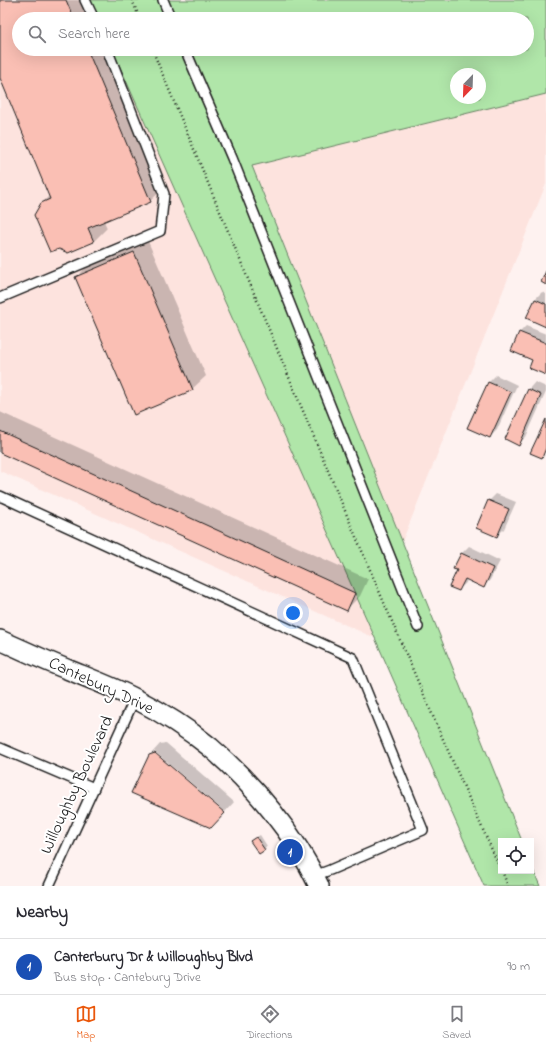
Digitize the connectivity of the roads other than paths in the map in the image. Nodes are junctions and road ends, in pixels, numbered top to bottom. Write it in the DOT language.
graph roads {
  1 [pos="85,0"];
  2 [pos="163,0"];
  3 [pos="91,12"];
  4 [pos="168,12"];
  5 [pos="110,56"];
  6 [pos="187,56"];
  7 [pos="0,298"];
  8 [pos="0,496"];
  9 [pos="418,627"];
  10 [pos="0,640"];
  11 [pos="135,698"];
  12 [pos="0,748"];
  13 [pos="94,788"];
  14 [pos="317,881"];
  15 [pos="48,886"];
  1 -- 3 [label="lane"];
  2 -- 4 [label="lane"];
  5 -- 7 [label="lane"];
  6 -- 9 [label="lane"];
  8 -- 14 [label="lane"];
  10 -- 11 [label="street, Cantebury Drive"];
  11 -- 13 [label="lane, Willoughby Boulevard"];
  11 -- 14 [label="street, Cantebury Drive"];
  12 -- 13 [label="lane"];
  13 -- 15 [label="lane, Willoughby Boulevard"];
}
